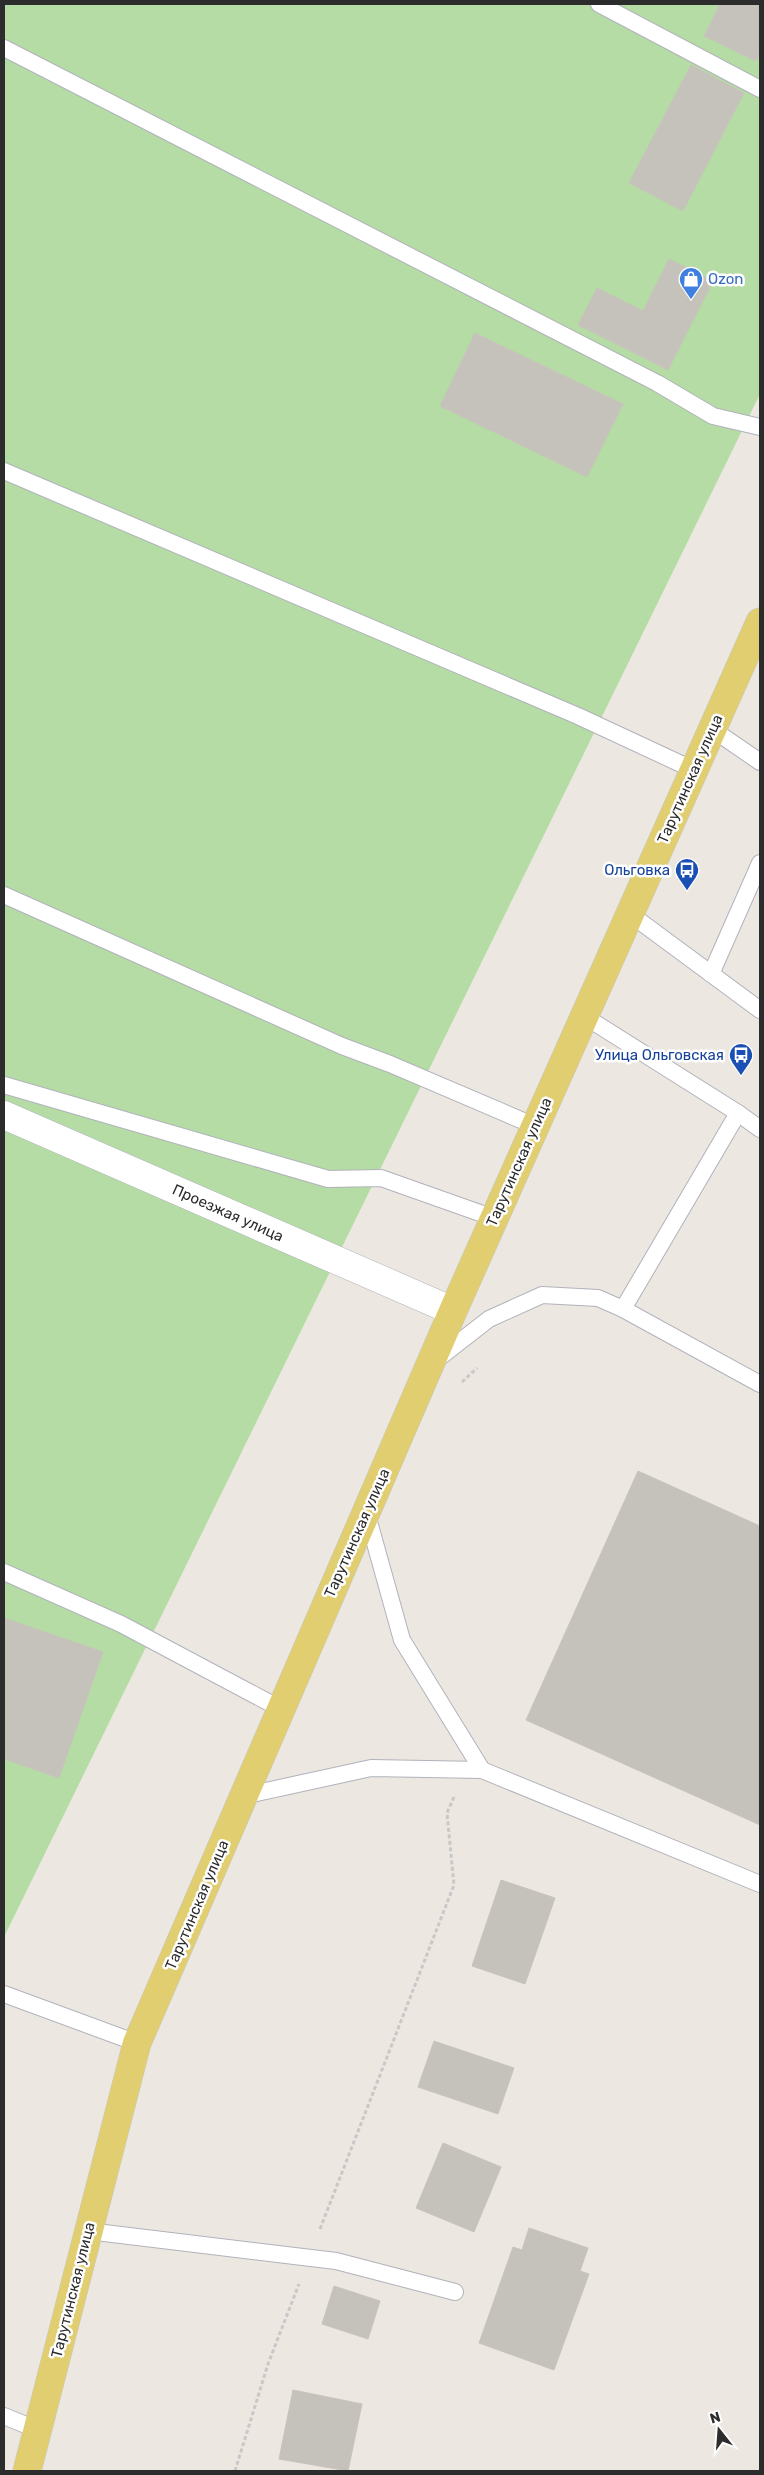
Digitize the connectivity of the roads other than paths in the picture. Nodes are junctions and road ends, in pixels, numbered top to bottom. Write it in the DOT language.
graph roads {
  1 [pos="600,4"];
  2 [pos="4,48"];
  3 [pos="760,89"];
  4 [pos="760,427"];
  5 [pos="4,471"];
  6 [pos="760,622"];
  7 [pos="712,729"];
  8 [pos="760,762"];
  9 [pos="694,770"];
  10 [pos="760,863"];
  11 [pos="4,895"];
  12 [pos="630,914"];
  13 [pos="711,974"];
  14 [pos="760,1010"];
  15 [pos="584,1016"];
  16 [pos="4,1086"];
  17 [pos="738,1114"];
  18 [pos="4,1115"];
  19 [pos="535,1126"];
  20 [pos="760,1129"];
  21 [pos="494,1218"];
  22 [pos="623,1309"];
  23 [pos="453,1311"];
  24 [pos="429,1366"];
  25 [pos="760,1384"];
  26 [pos="366,1511"];
  27 [pos="4,1572"];
  28 [pos="281,1709"];
  29 [pos="482,1770"];
  30 [pos="244,1796"];
  31 [pos="760,1884"];
  32 [pos="4,1994"];
  33 [pos="137,2043"];
  34 [pos="88,2231"];
  35 [pos="455,2292"];
  36 [pos="4,2416"];
  37 [pos="38,2430"];
  38 [pos="28,2471"];
  1 -- 3 [label="lane"];
  2 -- 4 [label="lane"];
  5 -- 9 [label="lane"];
  6 -- 7 [label="main road, Тарутинская улица"];
  7 -- 8 [label="lane"];
  7 -- 9 [label="main road, Тарутинская улица"];
  9 -- 12 [label="main road, Тарутинская улица"];
  10 -- 13 [label="lane"];
  11 -- 19 [label="lane"];
  12 -- 13 [label="lane"];
  12 -- 15 [label="main road, Тарутинская улица"];
  13 -- 14 [label="lane"];
  15 -- 17 [label="lane"];
  15 -- 19 [label="main road, Тарутинская улица"];
  16 -- 21 [label="lane"];
  17 -- 20 [label="lane"];
  17 -- 22 [label="lane"];
  18 -- 23 [label="street, Проезжая улица"];
  19 -- 21 [label="main road, Тарутинская улица"];
  21 -- 23 [label="main road, Тарутинская улица"];
  22 -- 24 [label="lane"];
  22 -- 25 [label="lane"];
  23 -- 24 [label="main road, Тарутинская улица"];
  24 -- 26 [label="main road, Тарутинская улица"];
  26 -- 28 [label="main road, Тарутинская улица"];
  26 -- 29 [label="lane"];
  27 -- 28 [label="lane"];
  28 -- 30 [label="main road, Тарутинская улица"];
  29 -- 30 [label="lane"];
  29 -- 31 [label="lane"];
  30 -- 33 [label="main road, Тарутинская улица"];
  32 -- 33 [label="lane"];
  33 -- 34 [label="main road, Тарутинская улица"];
  34 -- 35 [label="lane"];
  34 -- 37 [label="main road, Тарутинская улица"];
  36 -- 37 [label="lane"];
  37 -- 38 [label="main road, Тарутинская улица"];
}
